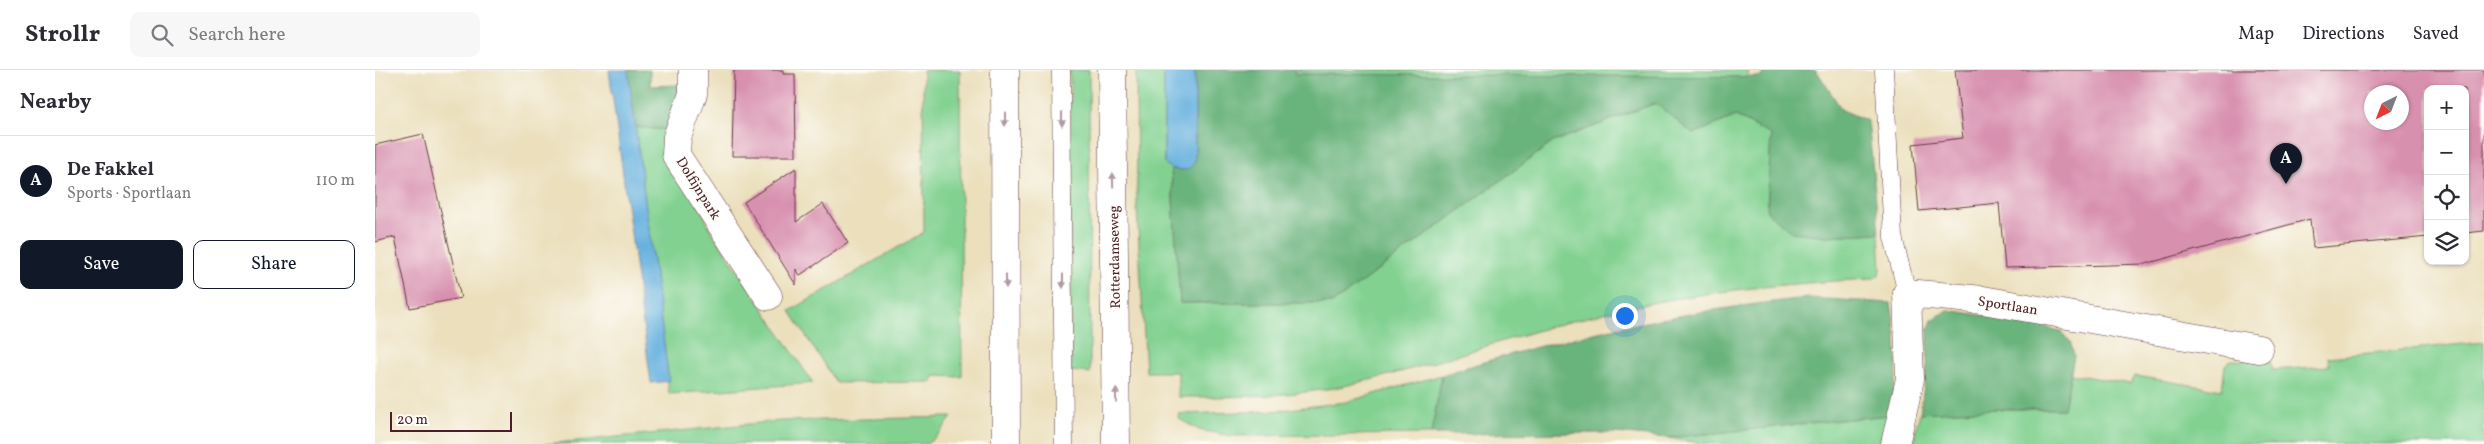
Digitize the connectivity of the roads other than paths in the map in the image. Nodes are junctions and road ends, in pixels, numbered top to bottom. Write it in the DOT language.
graph roads {
  1 [pos="693,70"];
  2 [pos="1005,70"];
  3 [pos="1061,70"];
  4 [pos="1112,70"];
  5 [pos="1884,70"];
  6 [pos="1907,293"];
  7 [pos="768,296"];
  8 [pos="2259,348"];
  9 [pos="1007,444"];
  10 [pos="1064,444"];
  11 [pos="1116,444"];
  12 [pos="1895,444"];
  1 -- 7 [label="street, Dolfijnpark"];
  2 -- 9 [label="street, one-way"];
  3 -- 10 [label="lane, one-way"];
  11 -- 4 [label="street, Rotterdamseweg, one-way"];
  5 -- 6 [label="lane"];
  6 -- 8 [label="street, Sportlaan"];
  6 -- 12 [label="street"];
}
